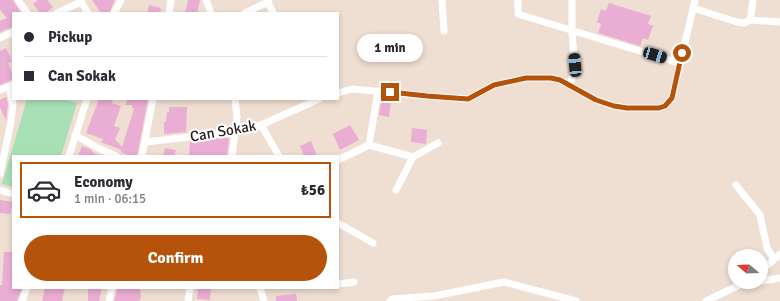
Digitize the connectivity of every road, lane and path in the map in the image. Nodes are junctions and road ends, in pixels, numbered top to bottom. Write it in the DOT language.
graph roads {
  1 [pos="18,0"];
  2 [pos="121,0"];
  3 [pos="171,0"];
  4 [pos="442,0"];
  5 [pos="518,0"];
  6 [pos="572,0"];
  7 [pos="695,0"];
  8 [pos="753,0"];
  9 [pos="80,1"];
  10 [pos="206,1"];
  11 [pos="269,1"];
  12 [pos="693,8"];
  13 [pos="26,12"];
  14 [pos="59,12"];
  15 [pos="87,12"];
  16 [pos="115,12"];
  17 [pos="169,12"];
  18 [pos="211,12"];
  19 [pos="247,12"];
  20 [pos="273,12"];
  21 [pos="750,20"];
  22 [pos="780,22"];
  23 [pos="444,31"];
  24 [pos="12,32"];
  25 [pos="572,32"];
  26 [pos="0,38"];
  27 [pos="679,63"];
  28 [pos="570,85"];
  29 [pos="11,86"];
  30 [pos="0,90"];
  31 [pos="378,91"];
  32 [pos="339,93"];
  33 [pos="13,100"];
  34 [pos="87,100"];
  35 [pos="153,100"];
  36 [pos="235,100"];
  37 [pos="317,100"];
  38 [pos="261,125"];
  39 [pos="235,132"];
  40 [pos="75,136"];
  41 [pos="145,142"];
  42 [pos="438,143"];
  43 [pos="369,144"];
  44 [pos="69,155"];
  45 [pos="114,155"];
  46 [pos="142,155"];
  47 [pos="232,155"];
  48 [pos="278,155"];
  49 [pos="413,157"];
  50 [pos="2,159"];
  51 [pos="339,159"];
  52 [pos="0,174"];
  53 [pos="736,185"];
  54 [pos="0,190"];
  55 [pos="396,190"];
  56 [pos="12,194"];
  57 [pos="339,224"];
  58 [pos="373,243"];
  59 [pos="777,257"];
  60 [pos="768,265"];
  61 [pos="780,278"];
  62 [pos="768,280"];
  63 [pos="354,282"];
  64 [pos="339,284"];
  65 [pos="26,289"];
  66 [pos="112,289"];
  67 [pos="190,289"];
  68 [pos="260,289"];
  69 [pos="733,289"];
  70 [pos="719,298"];
  71 [pos="399,300"];
  72 [pos="22,301"];
  73 [pos="109,301"];
  74 [pos="188,301"];
  75 [pos="264,301"];
  76 [pos="390,301"];
  77 [pos="576,301"];
  78 [pos="706,301"];
  1 -- 13 [label="street"];
  2 -- 16 [label="street"];
  3 -- 17 [label="street"];
  4 -- 23 [label="street"];
  5 -- 25 [label="street"];
  6 -- 25 [label="street"];
  7 -- 12 [label="street"];
  8 -- 21 [label="street"];
  9 -- 14 [label="street"];
  9 -- 15 [label="street"];
  10 -- 18 [label="street"];
  11 -- 19 [label="street"];
  11 -- 20 [label="street"];
  12 -- 21 [label="street"];
  12 -- 27 [label="street"];
  21 -- 22 [label="street"];
  24 -- 26 [label="street"];
  25 -- 27 [label="street"];
  25 -- 28 [label="street"];
  27 -- 28 [label="street"];
  28 -- 31 [label="street"];
  29 -- 30 [label="street"];
  31 -- 32 [label="street"];
  31 -- 43 [label="street"];
  33 -- 50 [label="street"];
  34 -- 40 [label="street"];
  35 -- 41 [label="street"];
  36 -- 39 [label="street"];
  37 -- 38 [label="street, Can Sokak"];
  38 -- 39 [label="street, Can Sokak"];
  38 -- 48 [label="street"];
  39 -- 41 [label="street, Can Sokak"];
  39 -- 47 [label="street"];
  40 -- 44 [label="street"];
  40 -- 45 [label="street"];
  41 -- 46 [label="street"];
  42 -- 49 [label="street"];
  43 -- 49 [label="street"];
  43 -- 51 [label="street"];
  49 -- 55 [label="street"];
  50 -- 52 [label="street"];
  53 -- 59 [label="street"];
  54 -- 56 [label="street"];
  57 -- 58 [label="street"];
  59 -- 60 [label="street"];
  61 -- 62 [label="street"];
  63 -- 64 [label="street"];
  65 -- 72 [label="street"];
  66 -- 73 [label="street"];
  67 -- 74 [label="street"];
  68 -- 75 [label="street"];
  69 -- 70 [label="street"];
  70 -- 78 [label="street"];
  71 -- 76 [label="street"];
  71 -- 77 [label="street"];
}
